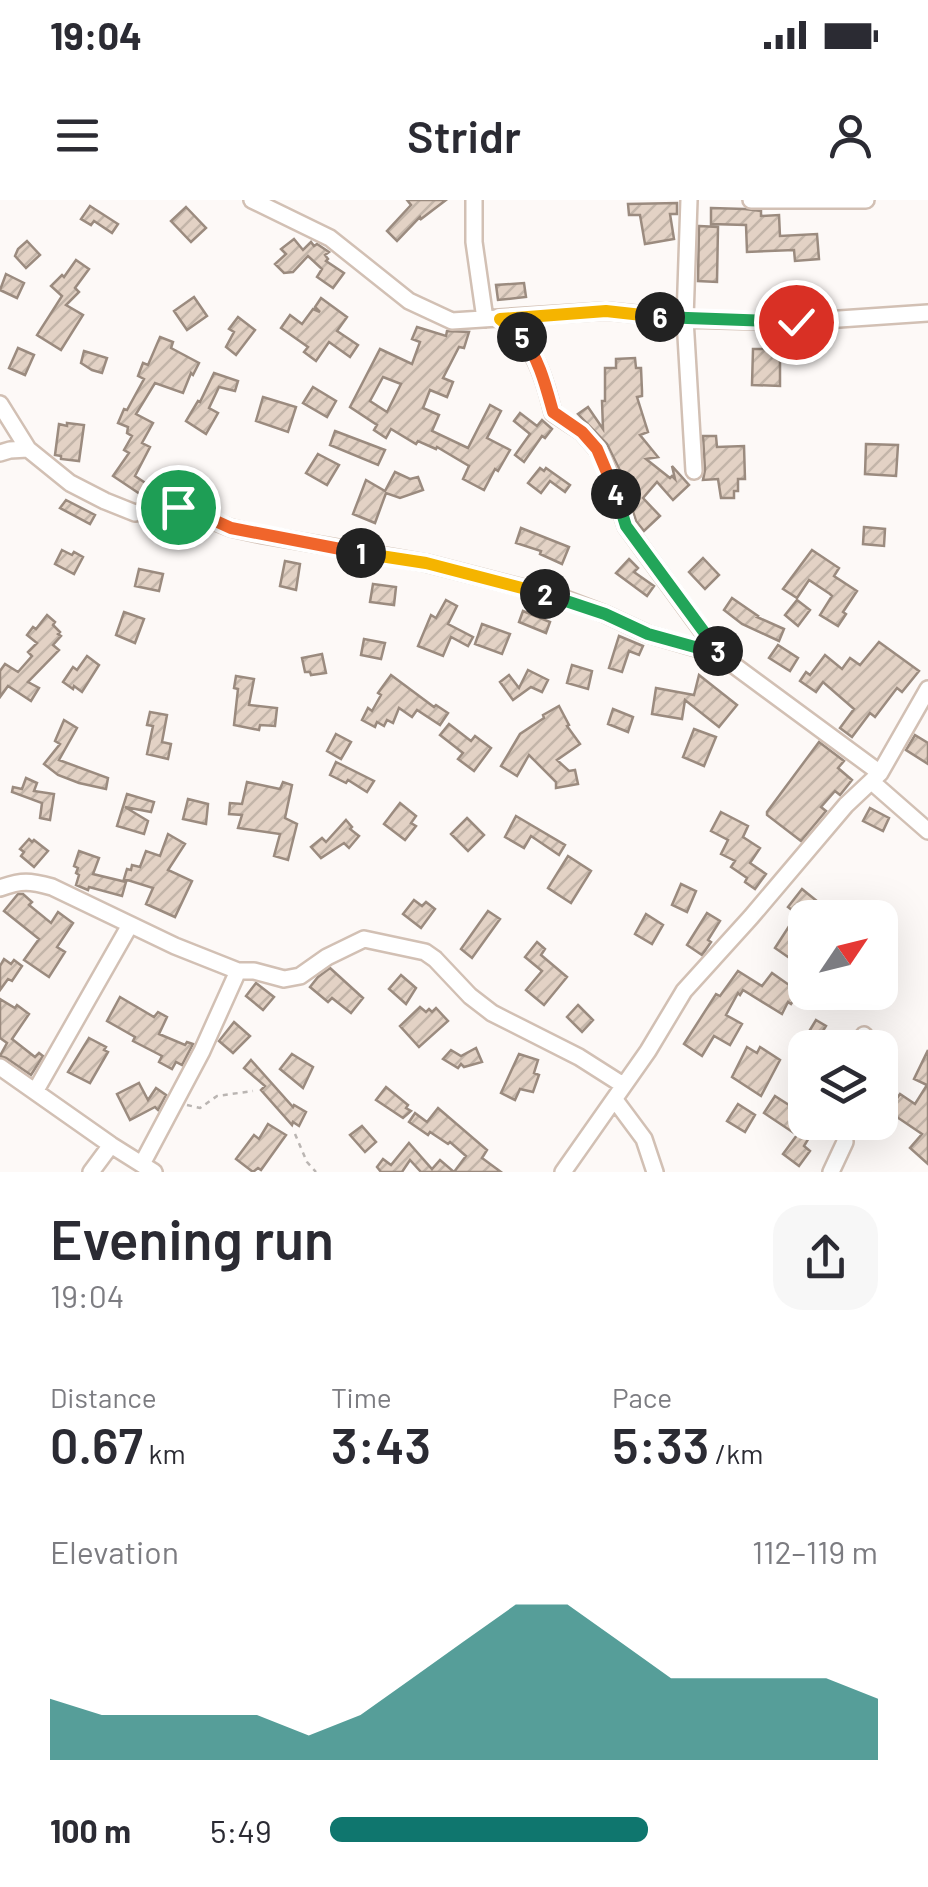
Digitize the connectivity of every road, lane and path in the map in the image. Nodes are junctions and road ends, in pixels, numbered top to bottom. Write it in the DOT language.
graph roads {
  1 [pos="252,200"];
  2 [pos="474,200"];
  3 [pos="689,200"];
  4 [pos="751,200"];
  5 [pos="866,200"];
  6 [pos="928,313"];
  7 [pos="492,319"];
  8 [pos="685,319"];
  9 [pos="0,404"];
  10 [pos="28,449"];
  11 [pos="0,454"];
  12 [pos="694,471"];
  13 [pos="720,654"];
  14 [pos="928,689"];
  15 [pos="876,778"];
  16 [pos="928,831"];
  17 [pos="0,888"];
  18 [pos="130,925"];
  19 [pos="238,971"];
  20 [pos="0,1067"];
  21 [pos="36,1090"];
  22 [pos="254,1091"];
  23 [pos="619,1092"];
  24 [pos="176,1101"];
  25 [pos="295,1134"];
  26 [pos="845,1140"];
  27 [pos="111,1145"];
  28 [pos="148,1168"];
  29 [pos="91,1172"];
  30 [pos="316,1172"];
  31 [pos="564,1172"];
  32 [pos="655,1172"];
  33 [pos="831,1172"];
  1 -- 7 [label="street"];
  2 -- 7 [label="street"];
  3 -- 8 [label="street"];
  4 -- 5 [label="street"];
  6 -- 8 [label="street"];
  7 -- 8 [label="street"];
  7 -- 13 [label="street"];
  8 -- 12 [label="street"];
  9 -- 10 [label="street"];
  10 -- 11 [label="street"];
  10 -- 13 [label="street"];
  13 -- 15 [label="street"];
  14 -- 15 [label="street"];
  15 -- 16 [label="street"];
  15 -- 23 [label="street"];
  17 -- 18 [label="street"];
  18 -- 19 [label="street"];
  18 -- 21 [label="street"];
  19 -- 23 [label="street"];
  19 -- 24 [label="street"];
  20 -- 21 [label="street"];
  21 -- 27 [label="street"];
  22 -- 24 [label="path"];
  23 -- 31 [label="street"];
  23 -- 32 [label="street"];
  24 -- 28 [label="street"];
  25 -- 30 [label="path"];
  26 -- 33 [label="street"];
  27 -- 28 [label="street"];
  27 -- 29 [label="street"];
}
